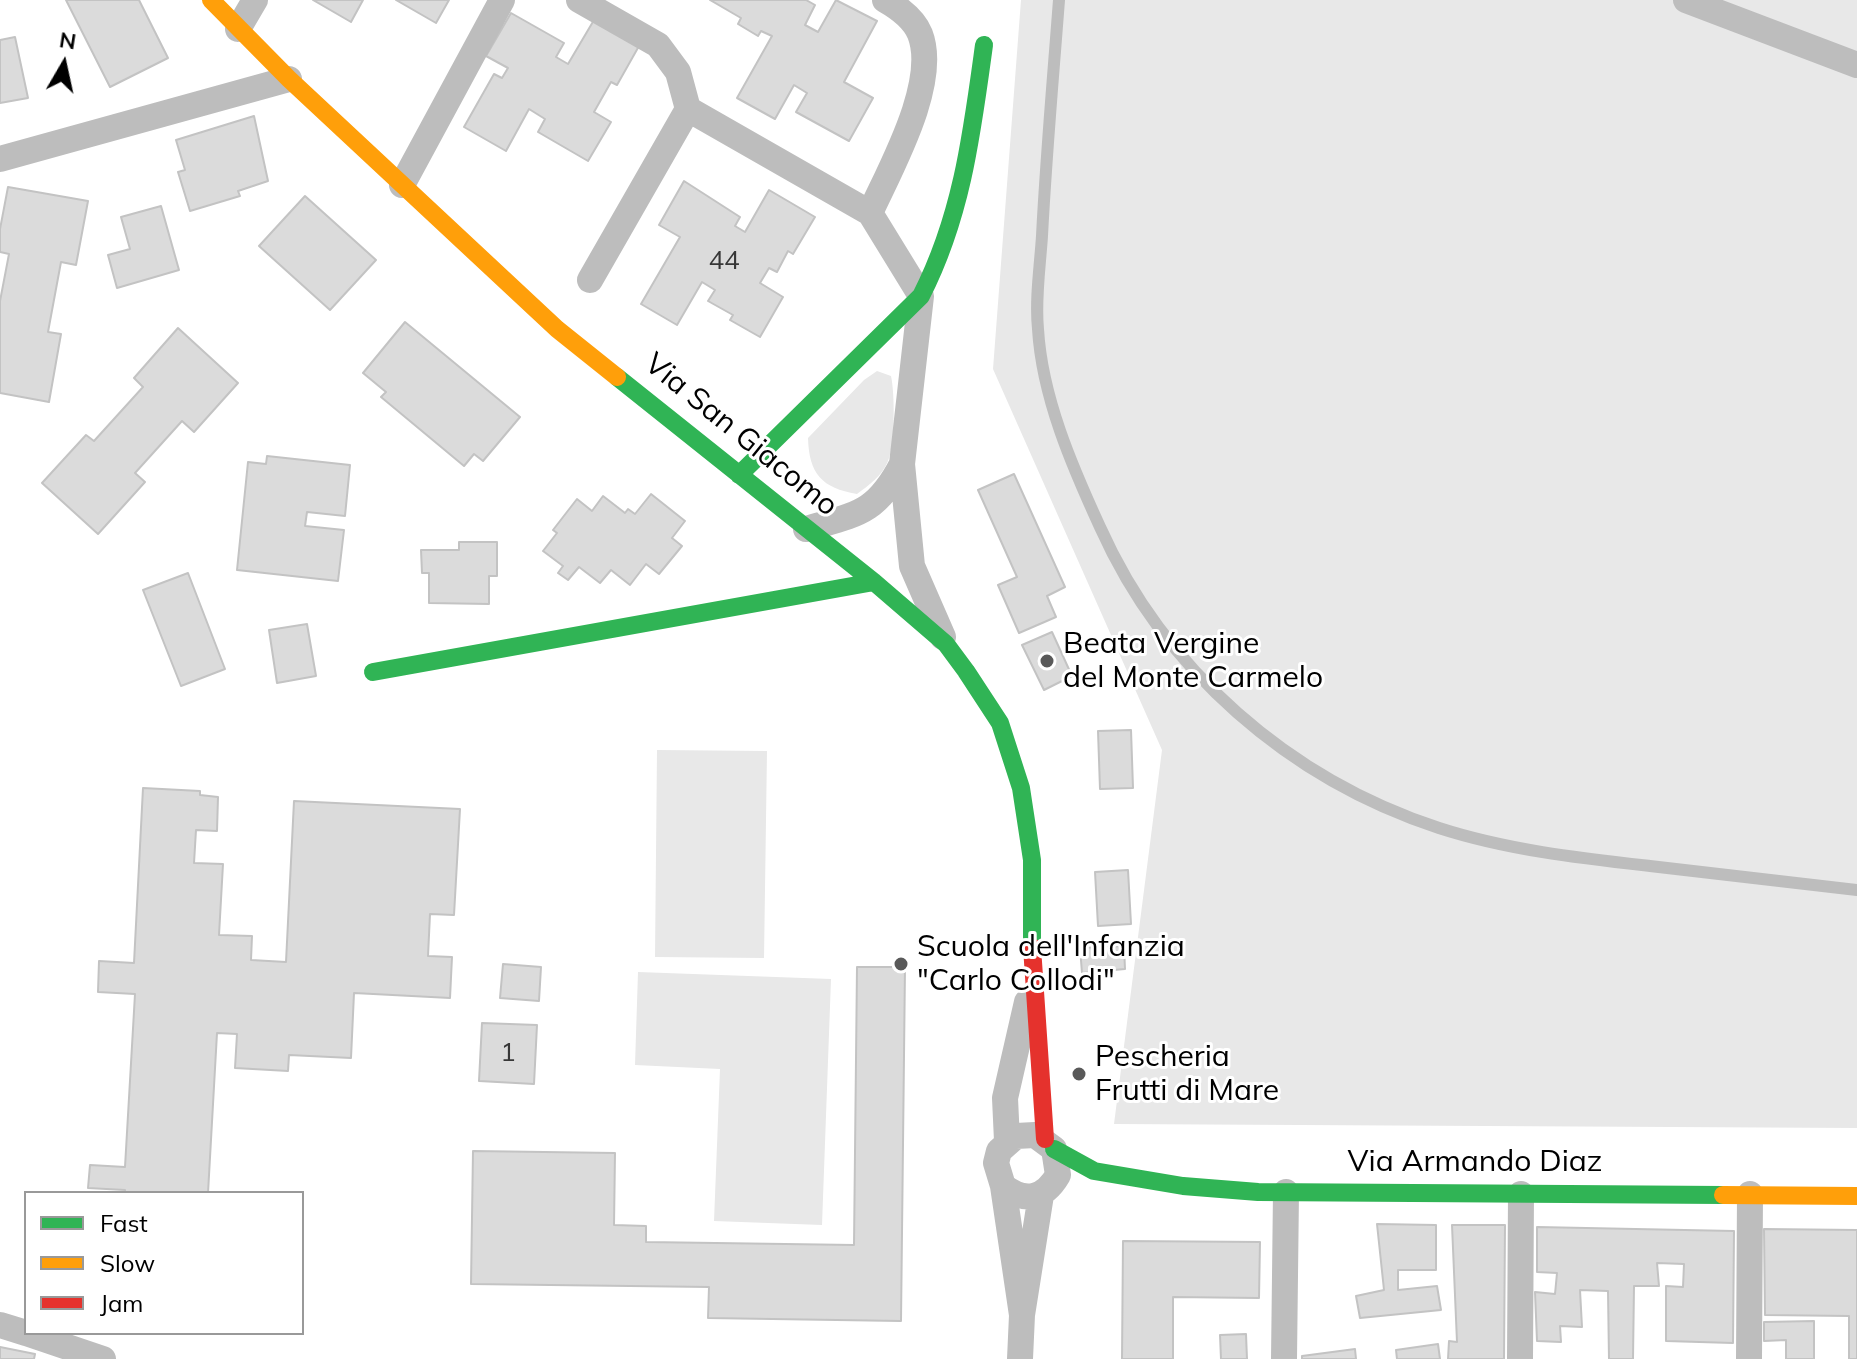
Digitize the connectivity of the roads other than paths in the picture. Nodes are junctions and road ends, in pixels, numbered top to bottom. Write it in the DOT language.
graph roads {
  1 [pos="211,0"];
  2 [pos="255,0"];
  3 [pos="502,0"];
  4 [pos="579,0"];
  5 [pos="885,0"];
  6 [pos="1059,0"];
  7 [pos="1686,0"];
  8 [pos="238,29"];
  9 [pos="984,45"];
  10 [pos="1857,65"];
  11 [pos="289,79"];
  12 [pos="688,109"];
  13 [pos="0,159"];
  14 [pos="402,185"];
  15 [pos="870,213"];
  16 [pos="590,280"];
  17 [pos="921,296"];
  18 [pos="902,464"];
  19 [pos="739,475"];
  20 [pos="806,529"];
  21 [pos="874,582"];
  22 [pos="946,644"];
  23 [pos="373,672"];
  24 [pos="1857,890"];
  25 [pos="1032,980"];
  26 [pos="1007,1141"];
  27 [pos="1050,1144"];
  28 [pos="1094,1171"];
  29 [pos="1003,1186"];
  30 [pos="1046,1191"];
  31 [pos="1286,1192"];
  32 [pos="1521,1194"];
  33 [pos="1750,1194"];
  34 [pos="1857,1196"];
  35 [pos="1022,1315"];
  36 [pos="0,1325"];
  37 [pos="24,1332"];
  38 [pos="32,1335"];
  39 [pos="103,1359"];
  40 [pos="1020,1359"];
  41 [pos="1284,1359"];
  42 [pos="1520,1359"];
  43 [pos="1749,1359"];
  1 -- 8 [label="street, Via San Giacomo"];
  2 -- 8 [label="street"];
  3 -- 14 [label="street"];
  4 -- 12 [label="street"];
  5 -- 15 [label="street"];
  6 -- 24 [label="lane"];
  7 -- 10 [label="street"];
  8 -- 11 [label="street, Via San Giacomo"];
  9 -- 17 [label="street"];
  11 -- 13 [label="street"];
  11 -- 14 [label="street, Via San Giacomo"];
  12 -- 15 [label="street"];
  12 -- 16 [label="street"];
  14 -- 19 [label="street, Via San Giacomo"];
  15 -- 17 [label="street"];
  17 -- 18 [label="street"];
  17 -- 19 [label="street"];
  18 -- 20 [label="street"];
  18 -- 22 [label="street"];
  19 -- 20 [label="street, Via San Giacomo"];
  20 -- 21 [label="street, Via San Giacomo"];
  21 -- 22 [label="street, Via San Giacomo"];
  21 -- 23 [label="street"];
  22 -- 25 [label="street, Via San Giacomo"];
  25 -- 26 [label="street, Via San Giacomo"];
  25 -- 27 [label="street, Via San Giacomo"];
  26 -- 27 [label="street"];
  26 -- 29 [label="street"];
  27 -- 28 [label="street, Via Armando Diaz"];
  27 -- 30 [label="street"];
  28 -- 30 [label="street, Via Armando Diaz"];
  28 -- 31 [label="street, Via Armando Diaz"];
  29 -- 30 [label="street"];
  29 -- 35 [label="street"];
  30 -- 35 [label="street"];
  31 -- 32 [label="street, Via Armando Diaz"];
  31 -- 41 [label="street"];
  32 -- 33 [label="street, Via Armando Diaz"];
  32 -- 42 [label="street"];
  33 -- 34 [label="street, Via Armando Diaz"];
  33 -- 43 [label="street"];
  35 -- 40 [label="street"];
  36 -- 37 [label="street"];
  38 -- 39 [label="street"];
}
